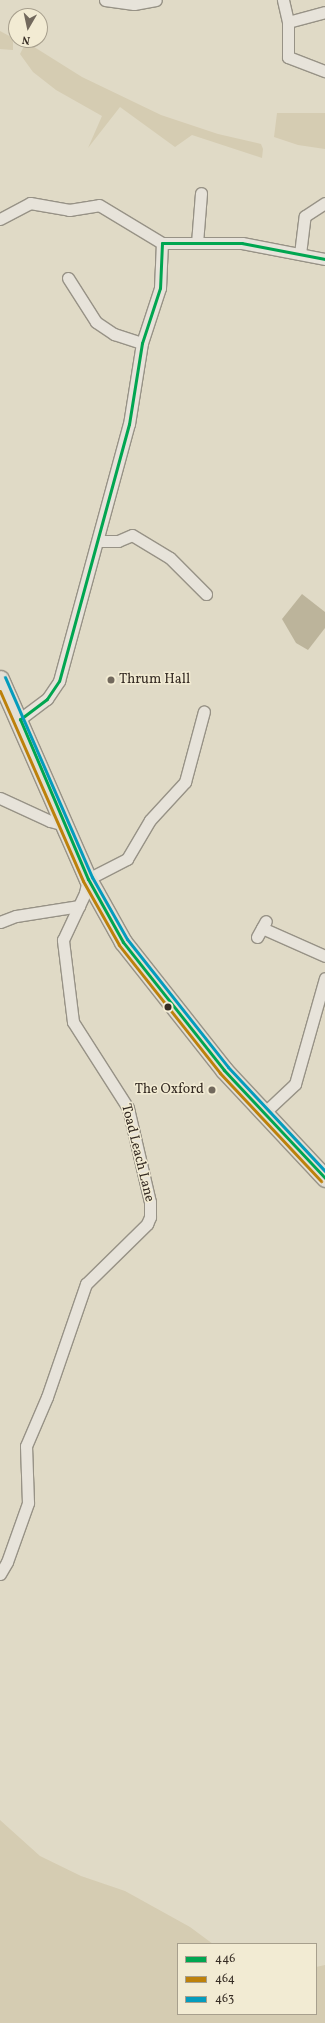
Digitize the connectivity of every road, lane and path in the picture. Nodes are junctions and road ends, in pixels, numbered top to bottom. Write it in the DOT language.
graph roads {
  1 [pos="105,0"];
  2 [pos="156,0"];
  3 [pos="283,0"];
  4 [pos="325,12"];
  5 [pos="288,22"];
  6 [pos="325,70"];
  7 [pos="201,193"];
  8 [pos="325,203"];
  9 [pos="2,222"];
  10 [pos="162,243"];
  11 [pos="197,243"];
  12 [pos="300,254"];
  13 [pos="325,259"];
  14 [pos="68,278"];
  15 [pos="142,343"];
  16 [pos="98,541"];
  17 [pos="206,594"];
  18 [pos="0,678"];
  19 [pos="204,711"];
  20 [pos="20,719"];
  21 [pos="0,798"];
  22 [pos="65,825"];
  23 [pos="88,879"];
  24 [pos="79,906"];
  25 [pos="0,922"];
  26 [pos="262,929"];
  27 [pos="325,956"];
  28 [pos="325,978"];
  29 [pos="263,1114"];
  30 [pos="325,1178"];
  31 [pos="0,1574"];
  1 -- 2 [label="street"];
  3 -- 5 [label="street"];
  4 -- 5 [label="street"];
  5 -- 6 [label="street"];
  7 -- 11 [label="street"];
  8 -- 12 [label="street"];
  9 -- 10 [label="street"];
  10 -- 11 [label="street"];
  10 -- 15 [label="street"];
  11 -- 12 [label="street"];
  12 -- 13 [label="street"];
  14 -- 15 [label="street"];
  15 -- 16 [label="street"];
  16 -- 17 [label="street"];
  16 -- 20 [label="street"];
  18 -- 20 [label="main road"];
  19 -- 23 [label="street"];
  20 -- 22 [label="main road"];
  21 -- 22 [label="street"];
  22 -- 23 [label="main road"];
  23 -- 24 [label="street, Toad Leach Lane"];
  23 -- 29 [label="main road"];
  24 -- 25 [label="street"];
  24 -- 31 [label="street, Toad Leach Lane"];
  26 -- 27 [label="street"];
  28 -- 29 [label="street"];
  29 -- 30 [label="main road"];
}
